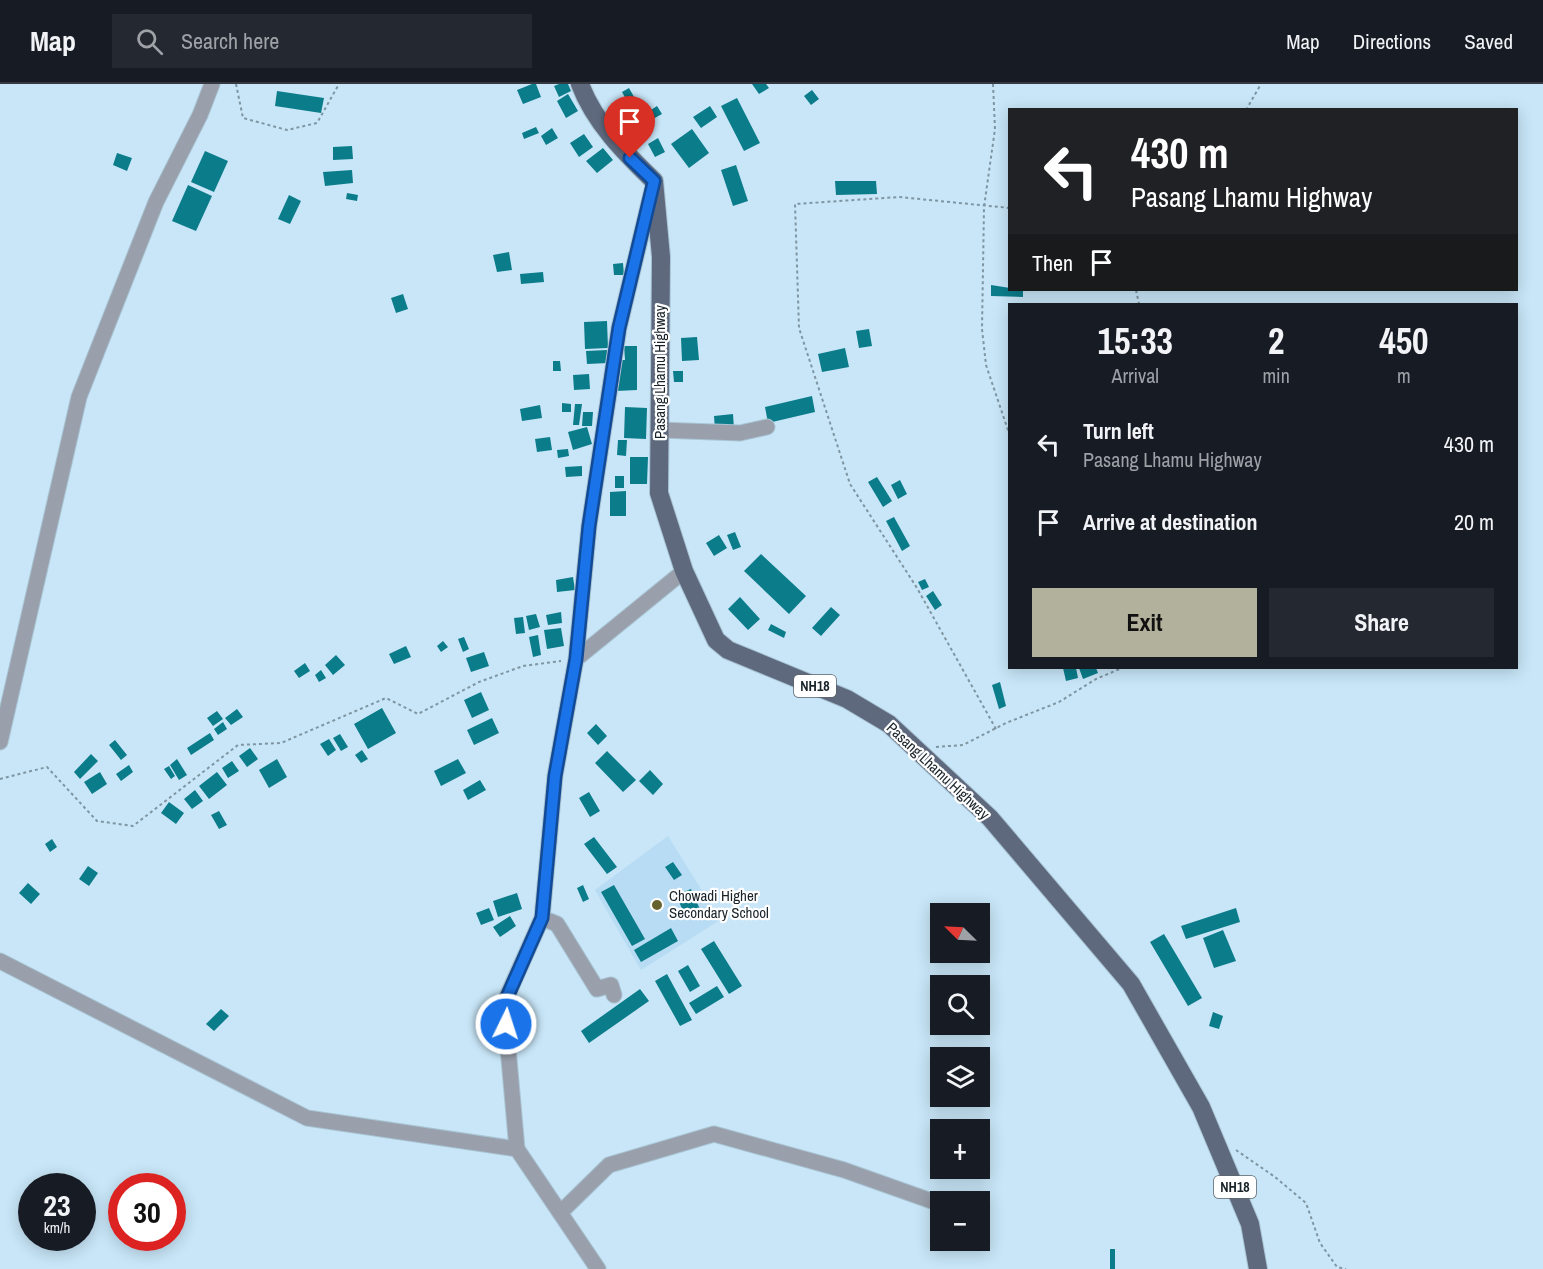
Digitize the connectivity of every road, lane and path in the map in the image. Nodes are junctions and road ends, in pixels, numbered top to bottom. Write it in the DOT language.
graph roads {
  1 [pos="212,84"];
  2 [pos="236,84"];
  3 [pos="339,84"];
  4 [pos="580,84"];
  5 [pos="993,84"];
  6 [pos="1261,84"];
  7 [pos="1247,108"];
  8 [pos="654,181"];
  9 [pos="984,207"];
  10 [pos="1008,208"];
  11 [pos="767,427"];
  12 [pos="660,430"];
  13 [pos="1008,430"];
  14 [pos="684,572"];
  15 [pos="576,659"];
  16 [pos="1120,669"];
  17 [pos="996,729"];
  18 [pos="0,742"];
  19 [pos="920,754"];
  20 [pos="0,779"];
  21 [pos="542,918"];
  22 [pos="0,961"];
  23 [pos="614,995"];
  24 [pos="1232,1144"];
  25 [pos="517,1149"];
  26 [pos="930,1200"];
  27 [pos="560,1213"];
  28 [pos="598,1269"];
  29 [pos="1258,1269"];
  30 [pos="1346,1269"];
  1 -- 18 [label="street"];
  2 -- 3 [label="path"];
  4 -- 8 [label="main road"];
  5 -- 9 [label="path"];
  6 -- 7 [label="path"];
  8 -- 12 [label="main road, Pasang Lhamu Highway / NH18"];
  8 -- 15 [label="street"];
  9 -- 10 [label="path"];
  9 -- 13 [label="path"];
  9 -- 17 [label="path"];
  11 -- 12 [label="street"];
  12 -- 14 [label="main road, Pasang Lhamu Highway / NH18"];
  14 -- 15 [label="street"];
  14 -- 19 [label="main road, Pasang Lhamu Highway / NH18"];
  15 -- 20 [label="path"];
  15 -- 21 [label="street"];
  16 -- 17 [label="path"];
  17 -- 19 [label="path"];
  19 -- 29 [label="main road, Pasang Lhamu Highway / NH18"];
  21 -- 23 [label="street"];
  21 -- 25 [label="street"];
  22 -- 25 [label="street"];
  24 -- 30 [label="path"];
  25 -- 27 [label="street"];
  26 -- 27 [label="street"];
  27 -- 28 [label="street"];
}
